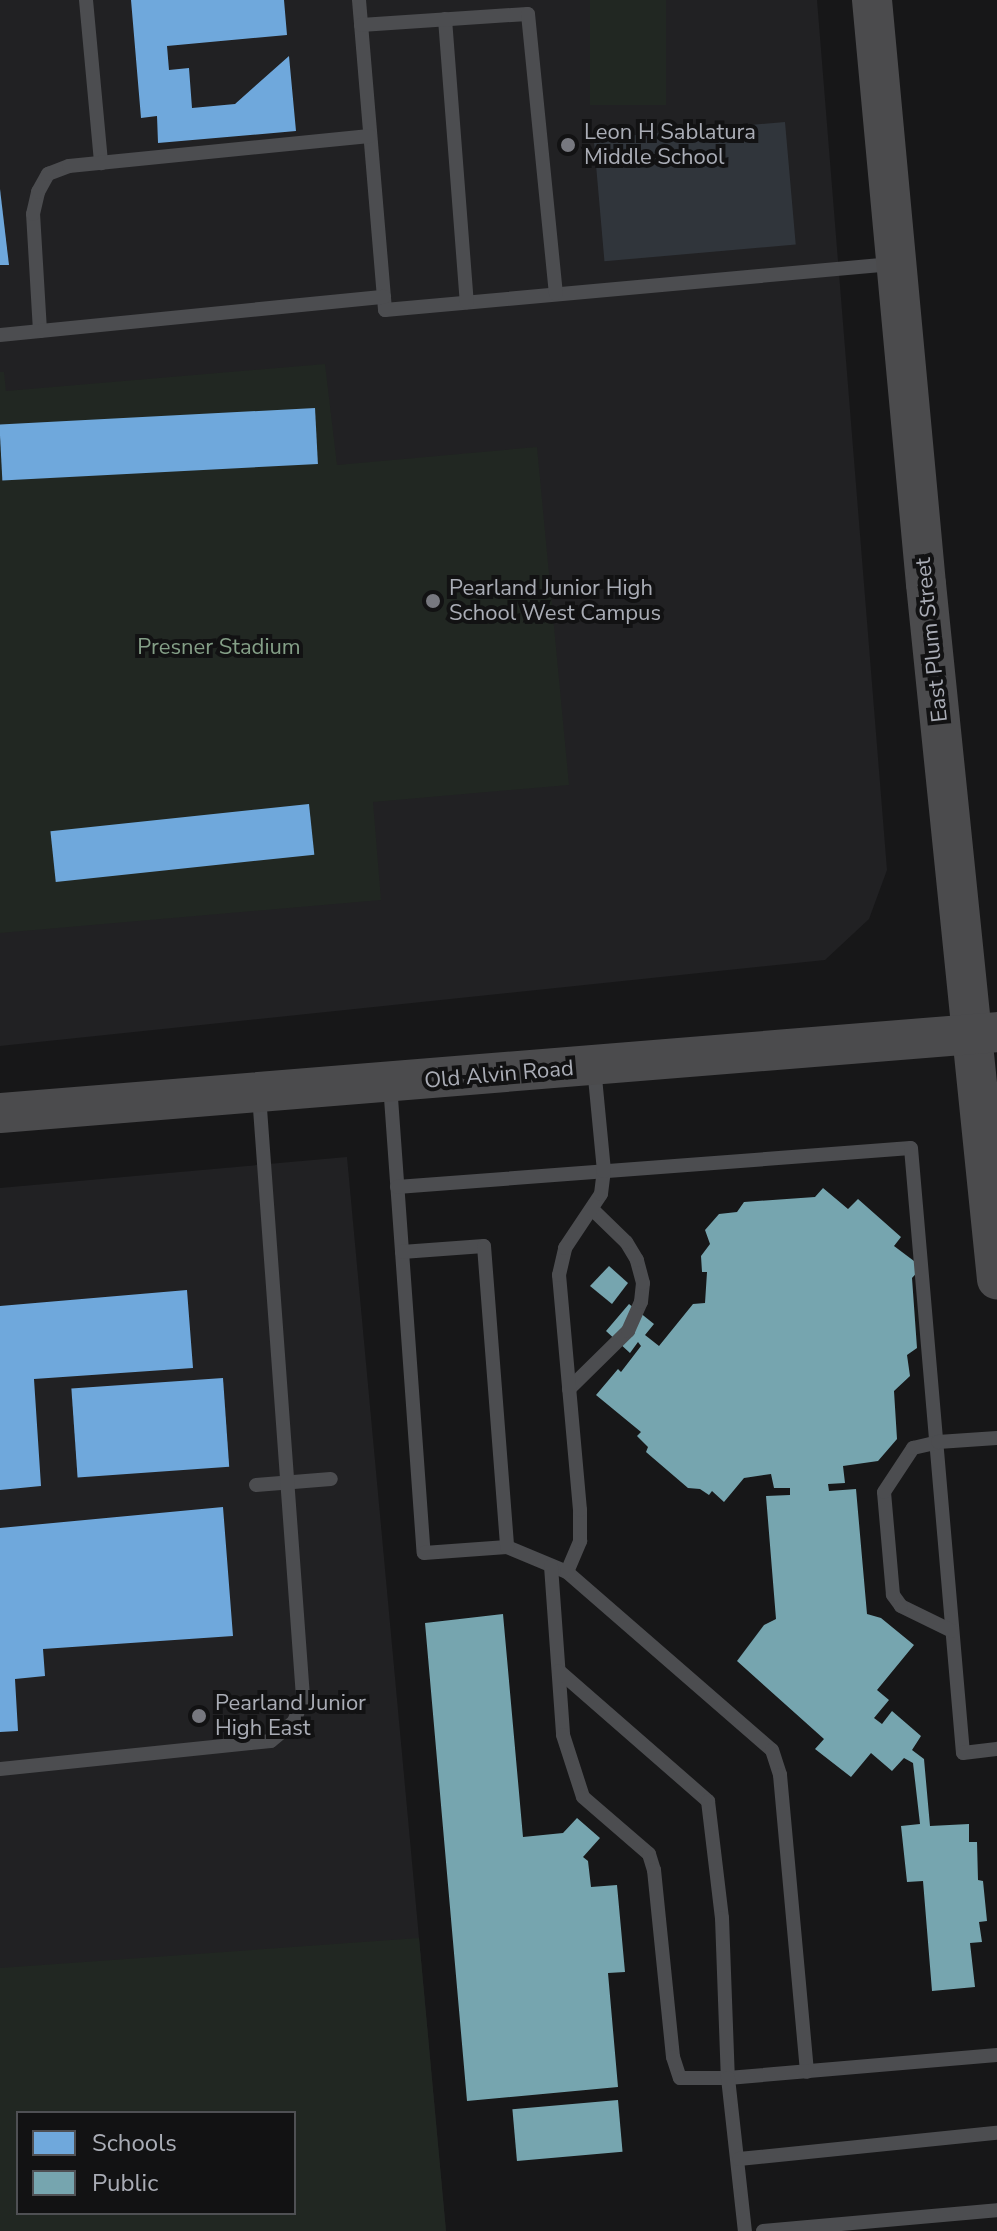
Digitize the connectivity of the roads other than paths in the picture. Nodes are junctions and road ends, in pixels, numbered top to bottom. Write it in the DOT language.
graph roads {
  1 [pos="86,0"];
  2 [pos="359,0"];
  3 [pos="872,0"];
  4 [pos="445,19"];
  5 [pos="361,25"];
  6 [pos="370,136"];
  7 [pos="101,163"];
  8 [pos="896,264"];
  9 [pos="556,294"];
  10 [pos="384,297"];
  11 [pos="467,302"];
  12 [pos="40,331"];
  13 [pos="0,335"];
  14 [pos="984,1034"];
  15 [pos="594,1067"];
  16 [pos="390,1084"];
  17 [pos="259,1094"];
  18 [pos="0,1113"];
  19 [pos="604,1171"];
  20 [pos="397,1187"];
  21 [pos="592,1209"];
  22 [pos="402,1252"];
  23 [pos="997,1279"];
  24 [pos="569,1389"];
  25 [pos="997,1438"];
  26 [pos="938,1442"];
  27 [pos="331,1479"];
  28 [pos="289,1482"];
  29 [pos="256,1485"];
  30 [pos="507,1547"];
  31 [pos="551,1566"];
  32 [pos="567,1572"];
  33 [pos="952,1631"];
  34 [pos="559,1671"];
  35 [pos="997,1749"];
  36 [pos="0,1769"];
  37 [pos="997,2056"];
  38 [pos="807,2072"];
  39 [pos="728,2078"];
  40 [pos="997,2133"];
  41 [pos="739,2159"];
  42 [pos="997,2210"];
  43 [pos="745,2231"];
  44 [pos="763,2231"];
  1 -- 7 [label="lane"];
  2 -- 5 [label="lane"];
  3 -- 8 [label="street, East Plum Street"];
  4 -- 5 [label="lane"];
  4 -- 9 [label="lane"];
  4 -- 11 [label="lane"];
  5 -- 6 [label="lane"];
  6 -- 7 [label="lane"];
  6 -- 10 [label="lane"];
  7 -- 12 [label="lane"];
  8 -- 9 [label="lane"];
  8 -- 14 [label="street, East Plum Street"];
  9 -- 11 [label="lane"];
  10 -- 11 [label="lane"];
  10 -- 12 [label="lane"];
  12 -- 13 [label="lane"];
  14 -- 15 [label="street, Old Alvin Road"];
  14 -- 23 [label="street, East Plum Street"];
  15 -- 16 [label="street, Old Alvin Road"];
  15 -- 19 [label="lane"];
  16 -- 17 [label="street, Old Alvin Road"];
  16 -- 20 [label="lane"];
  17 -- 18 [label="street, Old Alvin Road"];
  17 -- 28 [label="lane"];
  19 -- 20 [label="lane"];
  19 -- 21 [label="lane"];
  19 -- 26 [label="lane"];
  20 -- 22 [label="lane"];
  21 -- 24 [label="lane"];
  21 -- 24 [label="lane"];
  22 -- 30 [label="lane"];
  22 -- 30 [label="lane"];
  24 -- 32 [label="lane"];
  25 -- 26 [label="lane"];
  26 -- 33 [label="lane"];
  26 -- 33 [label="lane"];
  27 -- 28 [label="lane"];
  28 -- 29 [label="lane"];
  28 -- 36 [label="lane"];
  30 -- 31 [label="lane"];
  31 -- 32 [label="lane"];
  31 -- 34 [label="lane"];
  32 -- 38 [label="lane"];
  33 -- 35 [label="lane"];
  34 -- 39 [label="lane"];
  34 -- 39 [label="lane"];
  37 -- 38 [label="lane"];
  38 -- 39 [label="lane"];
  39 -- 41 [label="lane"];
  40 -- 41 [label="lane"];
  41 -- 43 [label="lane"];
  42 -- 44 [label="lane"];
}
